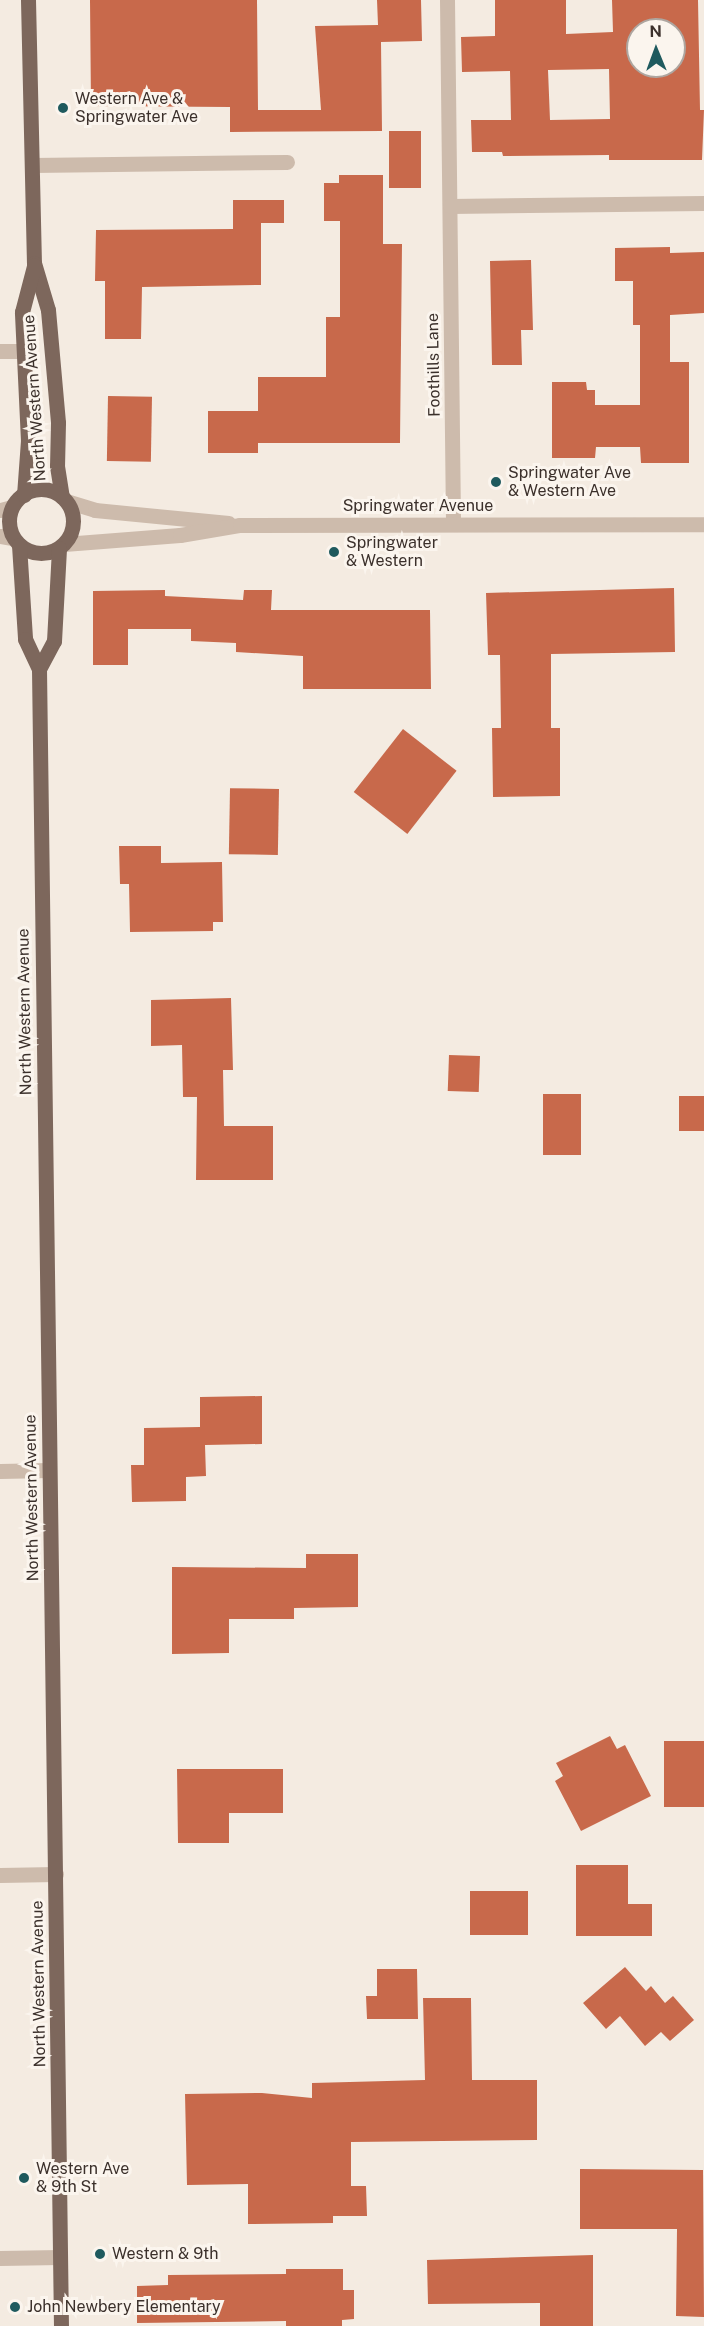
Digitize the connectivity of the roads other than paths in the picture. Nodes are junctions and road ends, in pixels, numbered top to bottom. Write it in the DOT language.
graph roads {
  1 [pos="28,0"];
  2 [pos="447,0"];
  3 [pos="287,162"];
  4 [pos="32,165"];
  5 [pos="704,203"];
  6 [pos="450,206"];
  7 [pos="34,263"];
  8 [pos="0,351"];
  9 [pos="22,351"];
  10 [pos="24,495"];
  11 [pos="64,499"];
  12 [pos="6,508"];
  13 [pos="453,524"];
  14 [pos="704,524"];
  15 [pos="240,525"];
  16 [pos="10,540"];
  17 [pos="62,546"];
  18 [pos="39,669"];
  19 [pos="49,1470"];
  20 [pos="0,1471"];
  21 [pos="56,1874"];
  22 [pos="0,1875"];
  23 [pos="60,2257"];
  24 [pos="0,2259"];
  25 [pos="61,2326"];
  1 -- 4 [label="main road, North Western Avenue"];
  2 -- 6 [label="street, Foothills Lane"];
  3 -- 4 [label="street"];
  4 -- 7 [label="main road, North Western Avenue"];
  5 -- 6 [label="street"];
  6 -- 13 [label="street, Foothills Lane"];
  7 -- 9 [label="main road, North Western Avenue"];
  7 -- 11 [label="main road, North Western Avenue"];
  8 -- 9 [label="street"];
  9 -- 10 [label="main road, North Western Avenue"];
  10 -- 11 [label="main road, North Western Avenue"];
  10 -- 12 [label="main road, North Western Avenue"];
  11 -- 15 [label="street, Springwater Avenue"];
  11 -- 17 [label="main road, North Western Avenue"];
  12 -- 16 [label="main road, North Western Avenue"];
  13 -- 14 [label="street, Springwater Avenue"];
  13 -- 15 [label="street, Springwater Avenue"];
  15 -- 17 [label="street, Springwater Avenue"];
  16 -- 17 [label="main road"];
  16 -- 18 [label="main road, North Western Avenue"];
  17 -- 18 [label="main road, North Western Avenue"];
  18 -- 19 [label="main road, North Western Avenue"];
  19 -- 20 [label="street"];
  19 -- 21 [label="main road, North Western Avenue"];
  21 -- 22 [label="street"];
  21 -- 23 [label="main road, North Western Avenue"];
  23 -- 24 [label="street"];
  23 -- 25 [label="main road, North Western Avenue"];
}
